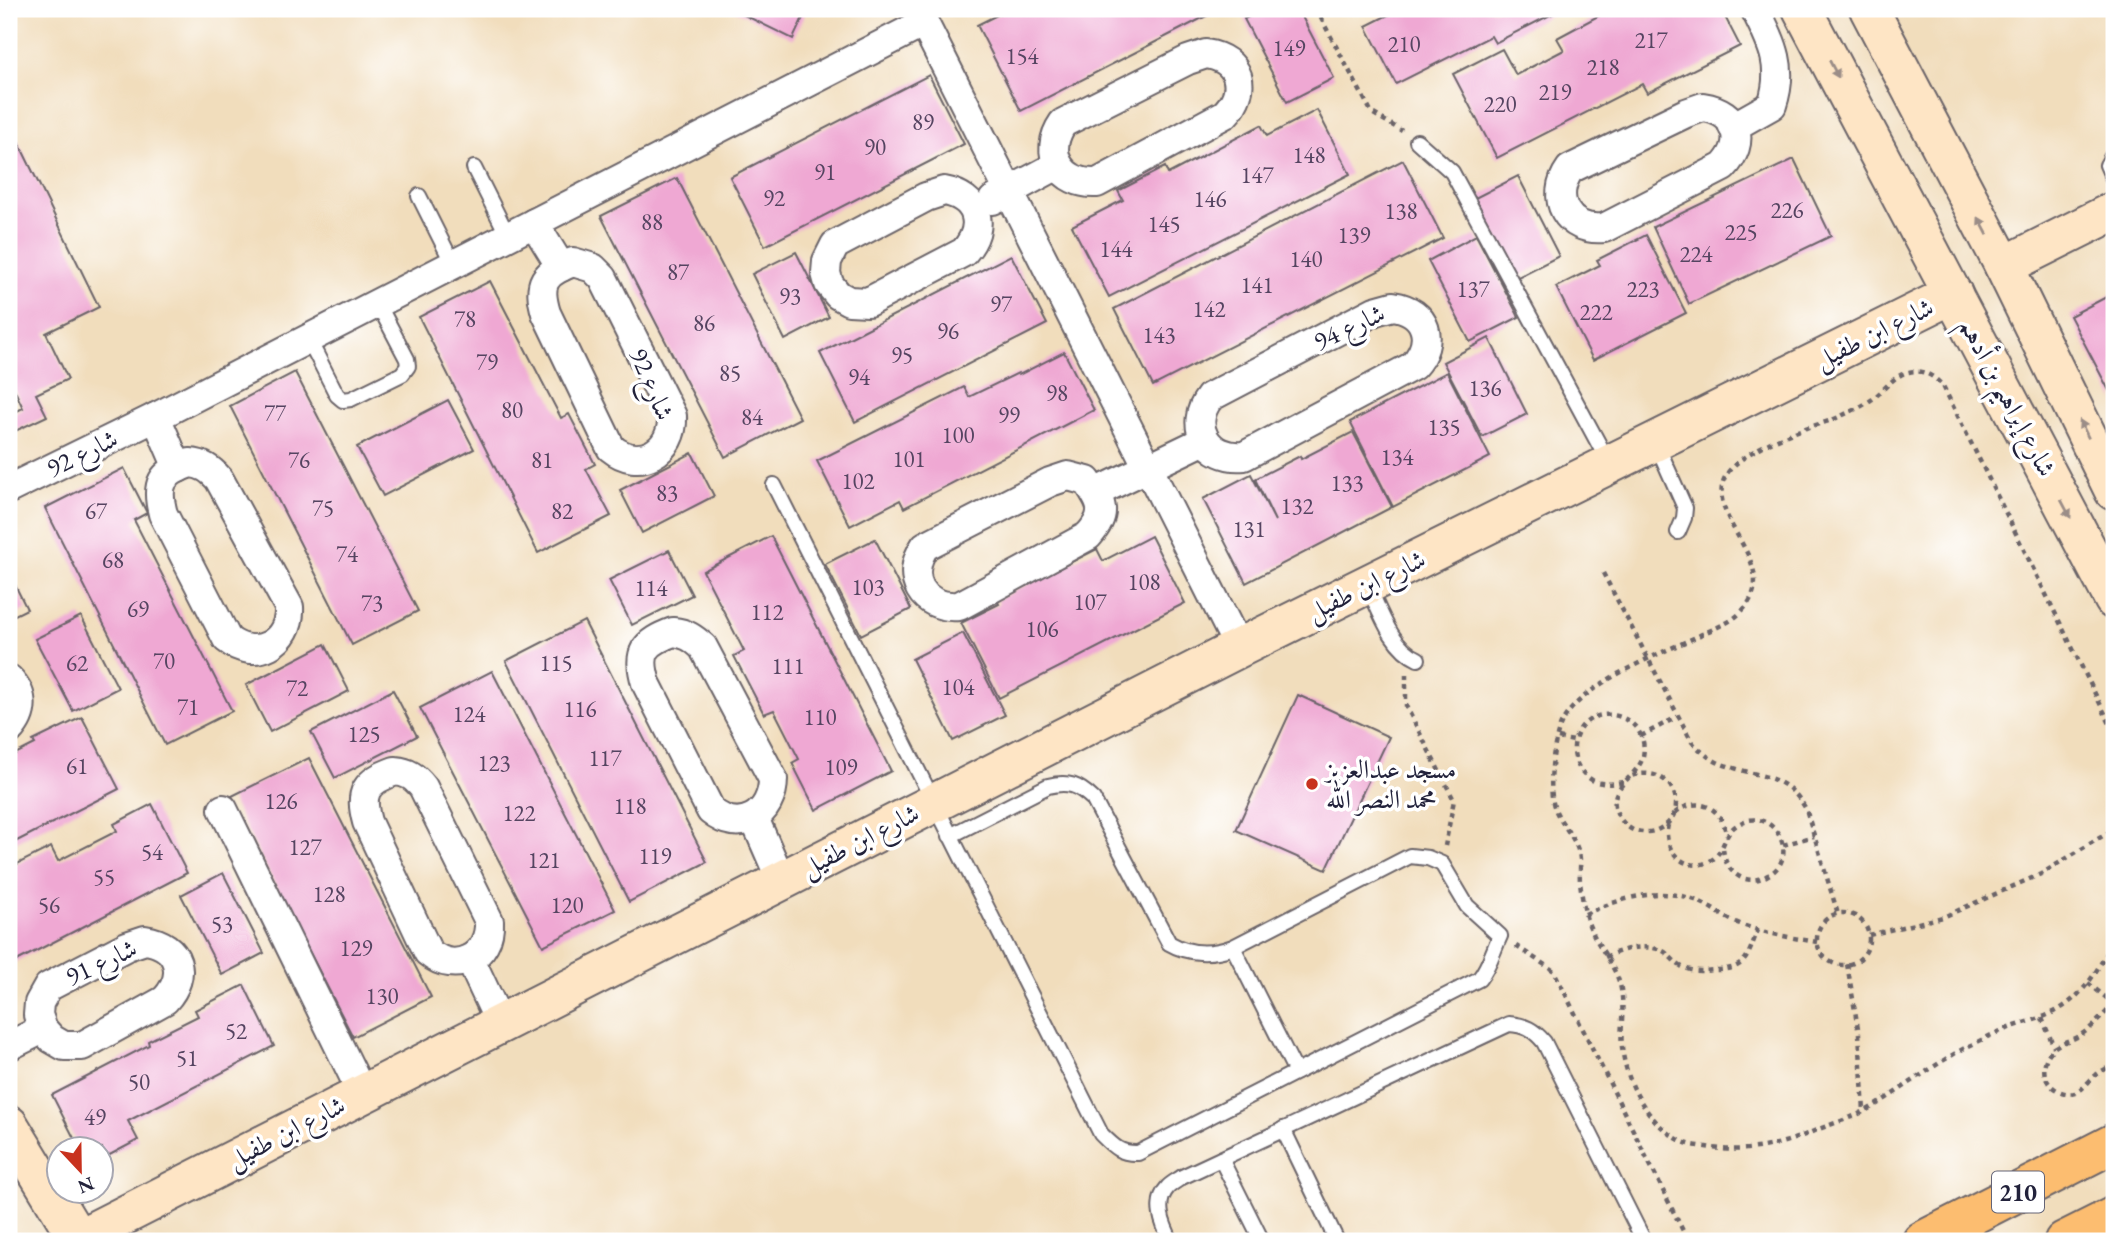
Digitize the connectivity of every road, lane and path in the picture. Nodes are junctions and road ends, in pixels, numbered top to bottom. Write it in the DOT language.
graph roads {
  1 [pos="1316,9"];
  2 [pos="1755,9"];
  3 [pos="1802,9"];
  4 [pos="1869,9"];
  5 [pos="920,16"];
  6 [pos="1733,127"];
  7 [pos="1418,141"];
  8 [pos="2114,153"];
  9 [pos="1058,165"];
  10 [pos="474,168"];
  11 [pos="2114,181"];
  12 [pos="1009,191"];
  13 [pos="419,196"];
  14 [pos="974,211"];
  15 [pos="2114,211"];
  16 [pos="534,223"];
  17 [pos="508,236"];
  18 [pos="453,264"];
  19 [pos="2004,266"];
  20 [pos="561,267"];
  21 [pos="1953,294"];
  22 [pos="377,302"];
  23 [pos="308,338"];
  24 [pos="156,416"];
  25 [pos="1205,440"];
  26 [pos="1655,441"];
  27 [pos="1609,464"];
  28 [pos="1149,467"];
  29 [pos="178,468"];
  30 [pos="774,485"];
  31 [pos="9,489"];
  32 [pos="2114,491"];
  33 [pos="1095,493"];
  34 [pos="1678,532"];
  35 [pos="1602,573"];
  36 [pos="1367,584"];
  37 [pos="2114,600"];
  38 [pos="1239,648"];
  39 [pos="1412,656"];
  40 [pos="1648,659"];
  41 [pos="9,680"];
  42 [pos="1679,716"];
  43 [pos="9,730"];
  44 [pos="2114,732"];
  45 [pos="1641,736"];
  46 [pos="1558,738"];
  47 [pos="1574,741"];
  48 [pos="1631,776"];
  49 [pos="1623,782"];
  50 [pos="983,799"];
  51 [pos="223,809"];
  52 [pos="1673,814"];
  53 [pos="754,818"];
  54 [pos="942,820"];
  55 [pos="1668,823"];
  56 [pos="2114,829"];
  57 [pos="1727,835"];
  58 [pos="1814,836"];
  59 [pos="1783,845"];
  60 [pos="1723,848"];
  61 [pos="1442,864"];
  62 [pos="781,880"];
  63 [pos="1585,914"];
  64 [pos="1838,914"];
  65 [pos="1758,929"];
  66 [pos="1869,935"];
  67 [pos="1500,936"];
  68 [pos="2114,941"];
  69 [pos="1817,942"];
  70 [pos="1233,947"];
  71 [pos="1605,957"];
  72 [pos="470,959"];
  73 [pos="1847,964"];
  74 [pos="2088,983"];
  75 [pos="2114,1003"];
  76 [pos="2042,1018"];
  77 [pos="500,1023"];
  78 [pos="43,1029"];
  79 [pos="9,1046"];
  80 [pos="2054,1047"];
  81 [pos="2114,1064"];
  82 [pos="1296,1072"];
  83 [pos="362,1093"];
  84 [pos="1864,1111"];
  85 [pos="9,1125"];
  86 [pos="1283,1129"];
  87 [pos="2111,1148"];
  88 [pos="1221,1159"];
  89 [pos="2111,1226"];
  90 [pos="75,1240"];
  91 [pos="1171,1241"];
  92 [pos="1262,1241"];
  93 [pos="1338,1241"];
  94 [pos="1644,1241"];
  95 [pos="1688,1241"];
  96 [pos="1922,1241"];
  97 [pos="2064,1241"];
  1 -- 7 [label="path"];
  2 -- 6 [label="street"];
  3 -- 21 [label="street, شارع إبراهيم بن أدهم, one-way"];
  19 -- 4 [label="street, شارع إبراهيم بن أدهم, one-way"];
  5 -- 12 [label="street"];
  5 -- 16 [label="street, شارع 92"];
  6 -- 6 [label="street"];
  7 -- 27 [label="lane"];
  8 -- 11 [label="lane"];
  9 -- 9 [label="street"];
  9 -- 12 [label="street"];
  10 -- 17 [label="lane"];
  12 -- 14 [label="street"];
  12 -- 28 [label="street"];
  13 -- 18 [label="lane"];
  14 -- 14 [label="street"];
  15 -- 19 [label="street"];
  16 -- 17 [label="street, شارع 92"];
  16 -- 20 [label="street"];
  17 -- 18 [label="street, شارع 92"];
  18 -- 22 [label="street, شارع 92"];
  32 -- 19 [label="street, شارع إبراهيم بن أدهم, one-way"];
  20 -- 20 [label="street, شارع 92"];
  21 -- 26 [label="street, شارع ابن طفيل"];
  21 -- 37 [label="street, شارع إبراهيم بن أدهم, one-way"];
  22 -- 23 [label="street, شارع 92"];
  22 -- 23 [label="lane"];
  23 -- 24 [label="street, شارع 92"];
  24 -- 29 [label="street"];
  24 -- 31 [label="street, شارع 92"];
  25 -- 25 [label="street, شارع 94"];
  25 -- 28 [label="street"];
  26 -- 27 [label="street, شارع ابن طفيل"];
  26 -- 34 [label="lane"];
  27 -- 36 [label="street, شارع ابن طفيل"];
  28 -- 33 [label="street"];
  28 -- 38 [label="street"];
  29 -- 29 [label="street"];
  30 -- 54 [label="lane"];
  33 -- 33 [label="street"];
  35 -- 40 [label="path"];
  36 -- 38 [label="street, شارع ابن طفيل"];
  36 -- 39 [label="lane"];
  38 -- 50 [label="street, شارع ابن طفيل"];
  39 -- 61 [label="path"];
  40 -- 42 [label="path"];
  40 -- 44 [label="path"];
  40 -- 46 [label="path"];
  41 -- 43 [label="street"];
  42 -- 45 [label="path"];
  42 -- 58 [label="path"];
  45 -- 47 [label="path"];
  45 -- 48 [label="path"];
  46 -- 47 [label="path"];
  46 -- 63 [label="path"];
  47 -- 49 [label="path"];
  48 -- 49 [label="path"];
  48 -- 52 [label="path"];
  49 -- 55 [label="path"];
  50 -- 54 [label="street, شارع ابن طفيل"];
  50 -- 70 [label="lane"];
  51 -- 83 [label="street"];
  52 -- 55 [label="path"];
  52 -- 57 [label="path"];
  53 -- 53 [label="street"];
  53 -- 62 [label="street, شارع ابن طفيل"];
  54 -- 62 [label="street, شارع ابن طفيل"];
  54 -- 82 [label="lane"];
  55 -- 60 [label="path"];
  56 -- 66 [label="path"];
  57 -- 59 [label="path"];
  57 -- 60 [label="path"];
  58 -- 59 [label="path"];
  58 -- 64 [label="path"];
  59 -- 60 [label="path"];
  61 -- 67 [label="lane"];
  61 -- 70 [label="lane"];
  62 -- 77 [label="street, شارع ابن طفيل"];
  63 -- 65 [label="path"];
  63 -- 71 [label="path"];
  64 -- 66 [label="path"];
  64 -- 69 [label="path"];
  65 -- 69 [label="path"];
  65 -- 71 [label="path"];
  66 -- 73 [label="path"];
  67 -- 82 [label="lane"];
  67 -- 95 [label="path"];
  68 -- 74 [label="path"];
  69 -- 73 [label="path"];
  70 -- 82 [label="lane"];
  71 -- 84 [label="path"];
  72 -- 72 [label="street"];
  72 -- 77 [label="street"];
  73 -- 84 [label="path"];
  74 -- 75 [label="path"];
  74 -- 76 [label="path"];
  75 -- 80 [label="path"];
  76 -- 80 [label="path"];
  76 -- 84 [label="path"];
  77 -- 83 [label="street, شارع ابن طفيل"];
  78 -- 78 [label="street, شارع 91"];
  78 -- 79 [label="street"];
  80 -- 81 [label="path"];
  83 -- 90 [label="street, شارع ابن طفيل"];
  85 -- 90 [label="street"];
  86 -- 88 [label="lane"];
  86 -- 93 [label="lane"];
  86 -- 94 [label="lane"];
  87 -- 96 [label="main road, 210"];
  88 -- 91 [label="lane"];
  88 -- 92 [label="lane"];
  89 -- 97 [label="main road, 210"];
}
